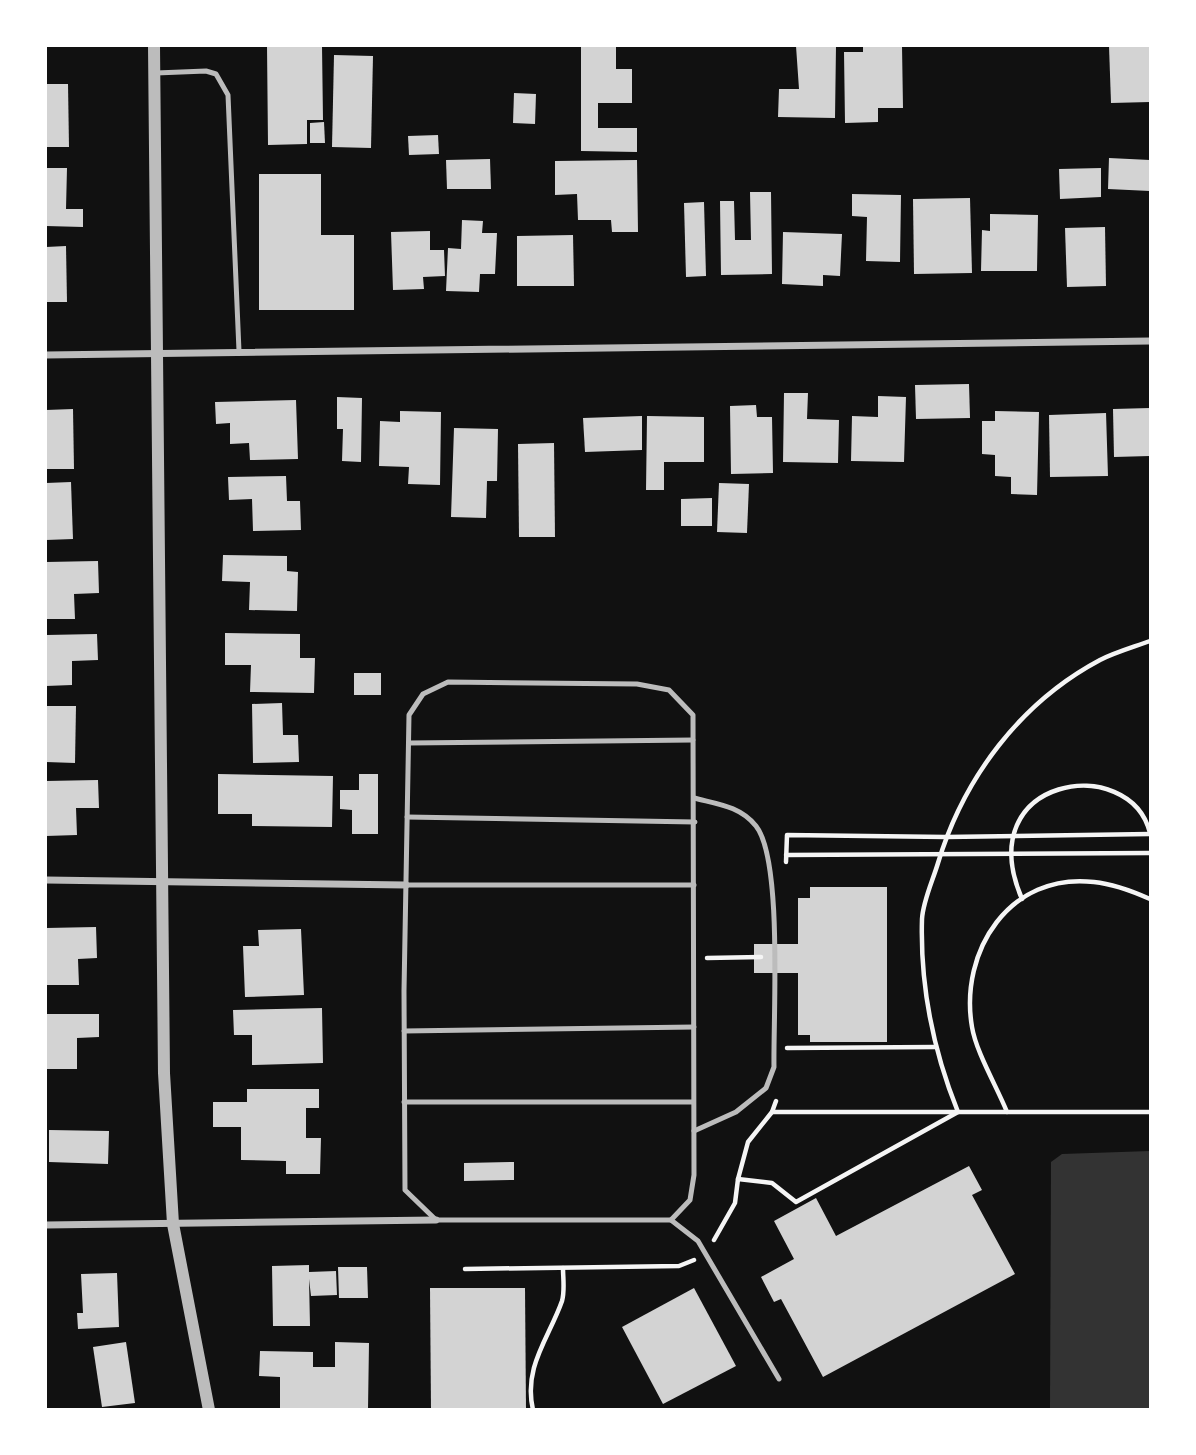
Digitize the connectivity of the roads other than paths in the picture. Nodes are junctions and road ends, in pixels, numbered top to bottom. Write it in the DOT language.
graph roads {
  1 [pos="154,46"];
  2 [pos="156,73"];
  3 [pos="1150,341"];
  4 [pos="239,351"];
  5 [pos="159,352"];
  6 [pos="46,355"];
  7 [pos="693,740"];
  8 [pos="409,743"];
  9 [pos="694,798"];
  10 [pos="407,817"];
  11 [pos="695,822"];
  12 [pos="163,879"];
  13 [pos="46,880"];
  14 [pos="406,885"];
  15 [pos="694,886"];
  16 [pos="694,1027"];
  17 [pos="404,1031"];
  18 [pos="404,1102"];
  19 [pos="693,1102"];
  20 [pos="694,1131"];
  21 [pos="436,1220"];
  22 [pos="671,1220"];
  23 [pos="173,1224"];
  24 [pos="46,1225"];
  25 [pos="779,1379"];
  26 [pos="209,1409"];
  1 -- 2 [label="street"];
  2 -- 4 [label="lane"];
  2 -- 5 [label="street"];
  3 -- 4 [label="street"];
  4 -- 5 [label="street"];
  5 -- 6 [label="street"];
  5 -- 12 [label="street"];
  7 -- 8 [label="lane"];
  7 -- 8 [label="lane"];
  7 -- 9 [label="lane"];
  8 -- 10 [label="lane"];
  9 -- 11 [label="lane"];
  9 -- 20 [label="lane"];
  10 -- 11 [label="lane"];
  10 -- 14 [label="lane"];
  11 -- 15 [label="lane"];
  12 -- 13 [label="street"];
  12 -- 14 [label="street"];
  12 -- 23 [label="street"];
  14 -- 15 [label="lane"];
  14 -- 17 [label="lane"];
  15 -- 16 [label="lane"];
  16 -- 17 [label="lane"];
  16 -- 19 [label="lane"];
  17 -- 18 [label="lane"];
  18 -- 19 [label="lane"];
  18 -- 21 [label="lane"];
  19 -- 20 [label="lane"];
  20 -- 22 [label="lane"];
  21 -- 22 [label="lane"];
  21 -- 23 [label="street"];
  22 -- 25 [label="lane"];
  23 -- 24 [label="street"];
  23 -- 26 [label="street"];
}
